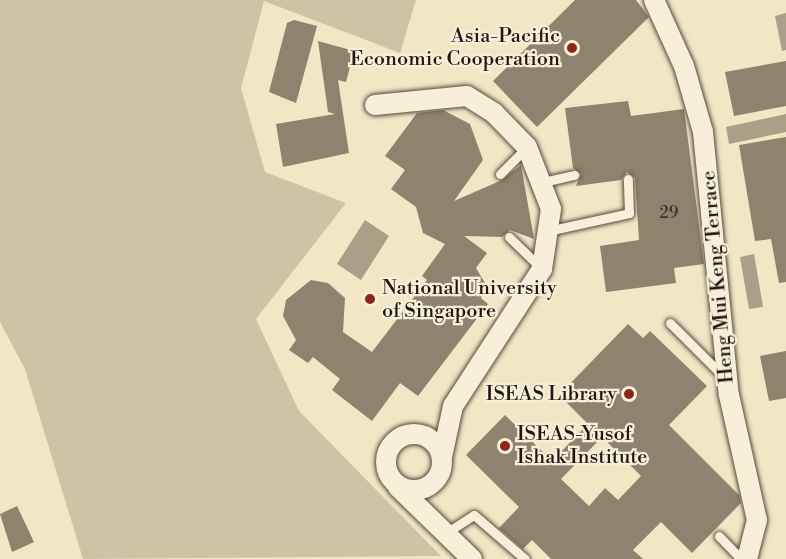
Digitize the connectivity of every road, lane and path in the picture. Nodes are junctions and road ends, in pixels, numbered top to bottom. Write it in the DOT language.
graph roads {
  1 [pos="654,0"];
  2 [pos="375,105"];
  3 [pos="527,147"];
  4 [pos="500,174"];
  5 [pos="574,176"];
  6 [pos="628,179"];
  7 [pos="543,182"];
  8 [pos="552,230"];
  9 [pos="509,237"];
  10 [pos="542,269"];
  11 [pos="670,323"];
  12 [pos="728,380"];
  13 [pos="453,406"];
  14 [pos="413,434"];
  15 [pos="442,457"];
  16 [pos="435,481"];
  17 [pos="398,487"];
  18 [pos="440,527"];
  19 [pos="719,536"];
  20 [pos="467,557"];
  21 [pos="525,559"];
  22 [pos="741,559"];
  23 [pos="747,559"];
  1 -- 12 [label="street, Heng Mui Keng Terrace"];
  2 -- 3 [label="street"];
  3 -- 4 [label="lane"];
  3 -- 7 [label="street"];
  5 -- 7 [label="lane"];
  6 -- 8 [label="lane"];
  7 -- 8 [label="street"];
  8 -- 10 [label="street"];
  9 -- 10 [label="lane"];
  10 -- 13 [label="street"];
  11 -- 12 [label="lane"];
  12 -- 23 [label="street, Heng Mui Keng Terrace"];
  13 -- 14 [label="street"];
  13 -- 15 [label="street"];
  14 -- 15 [label="street"];
  14 -- 17 [label="street"];
  15 -- 16 [label="street"];
  16 -- 17 [label="street"];
  16 -- 18 [label="street"];
  17 -- 18 [label="street"];
  18 -- 20 [label="street"];
  18 -- 21 [label="lane"];
  19 -- 22 [label="lane"];
}
